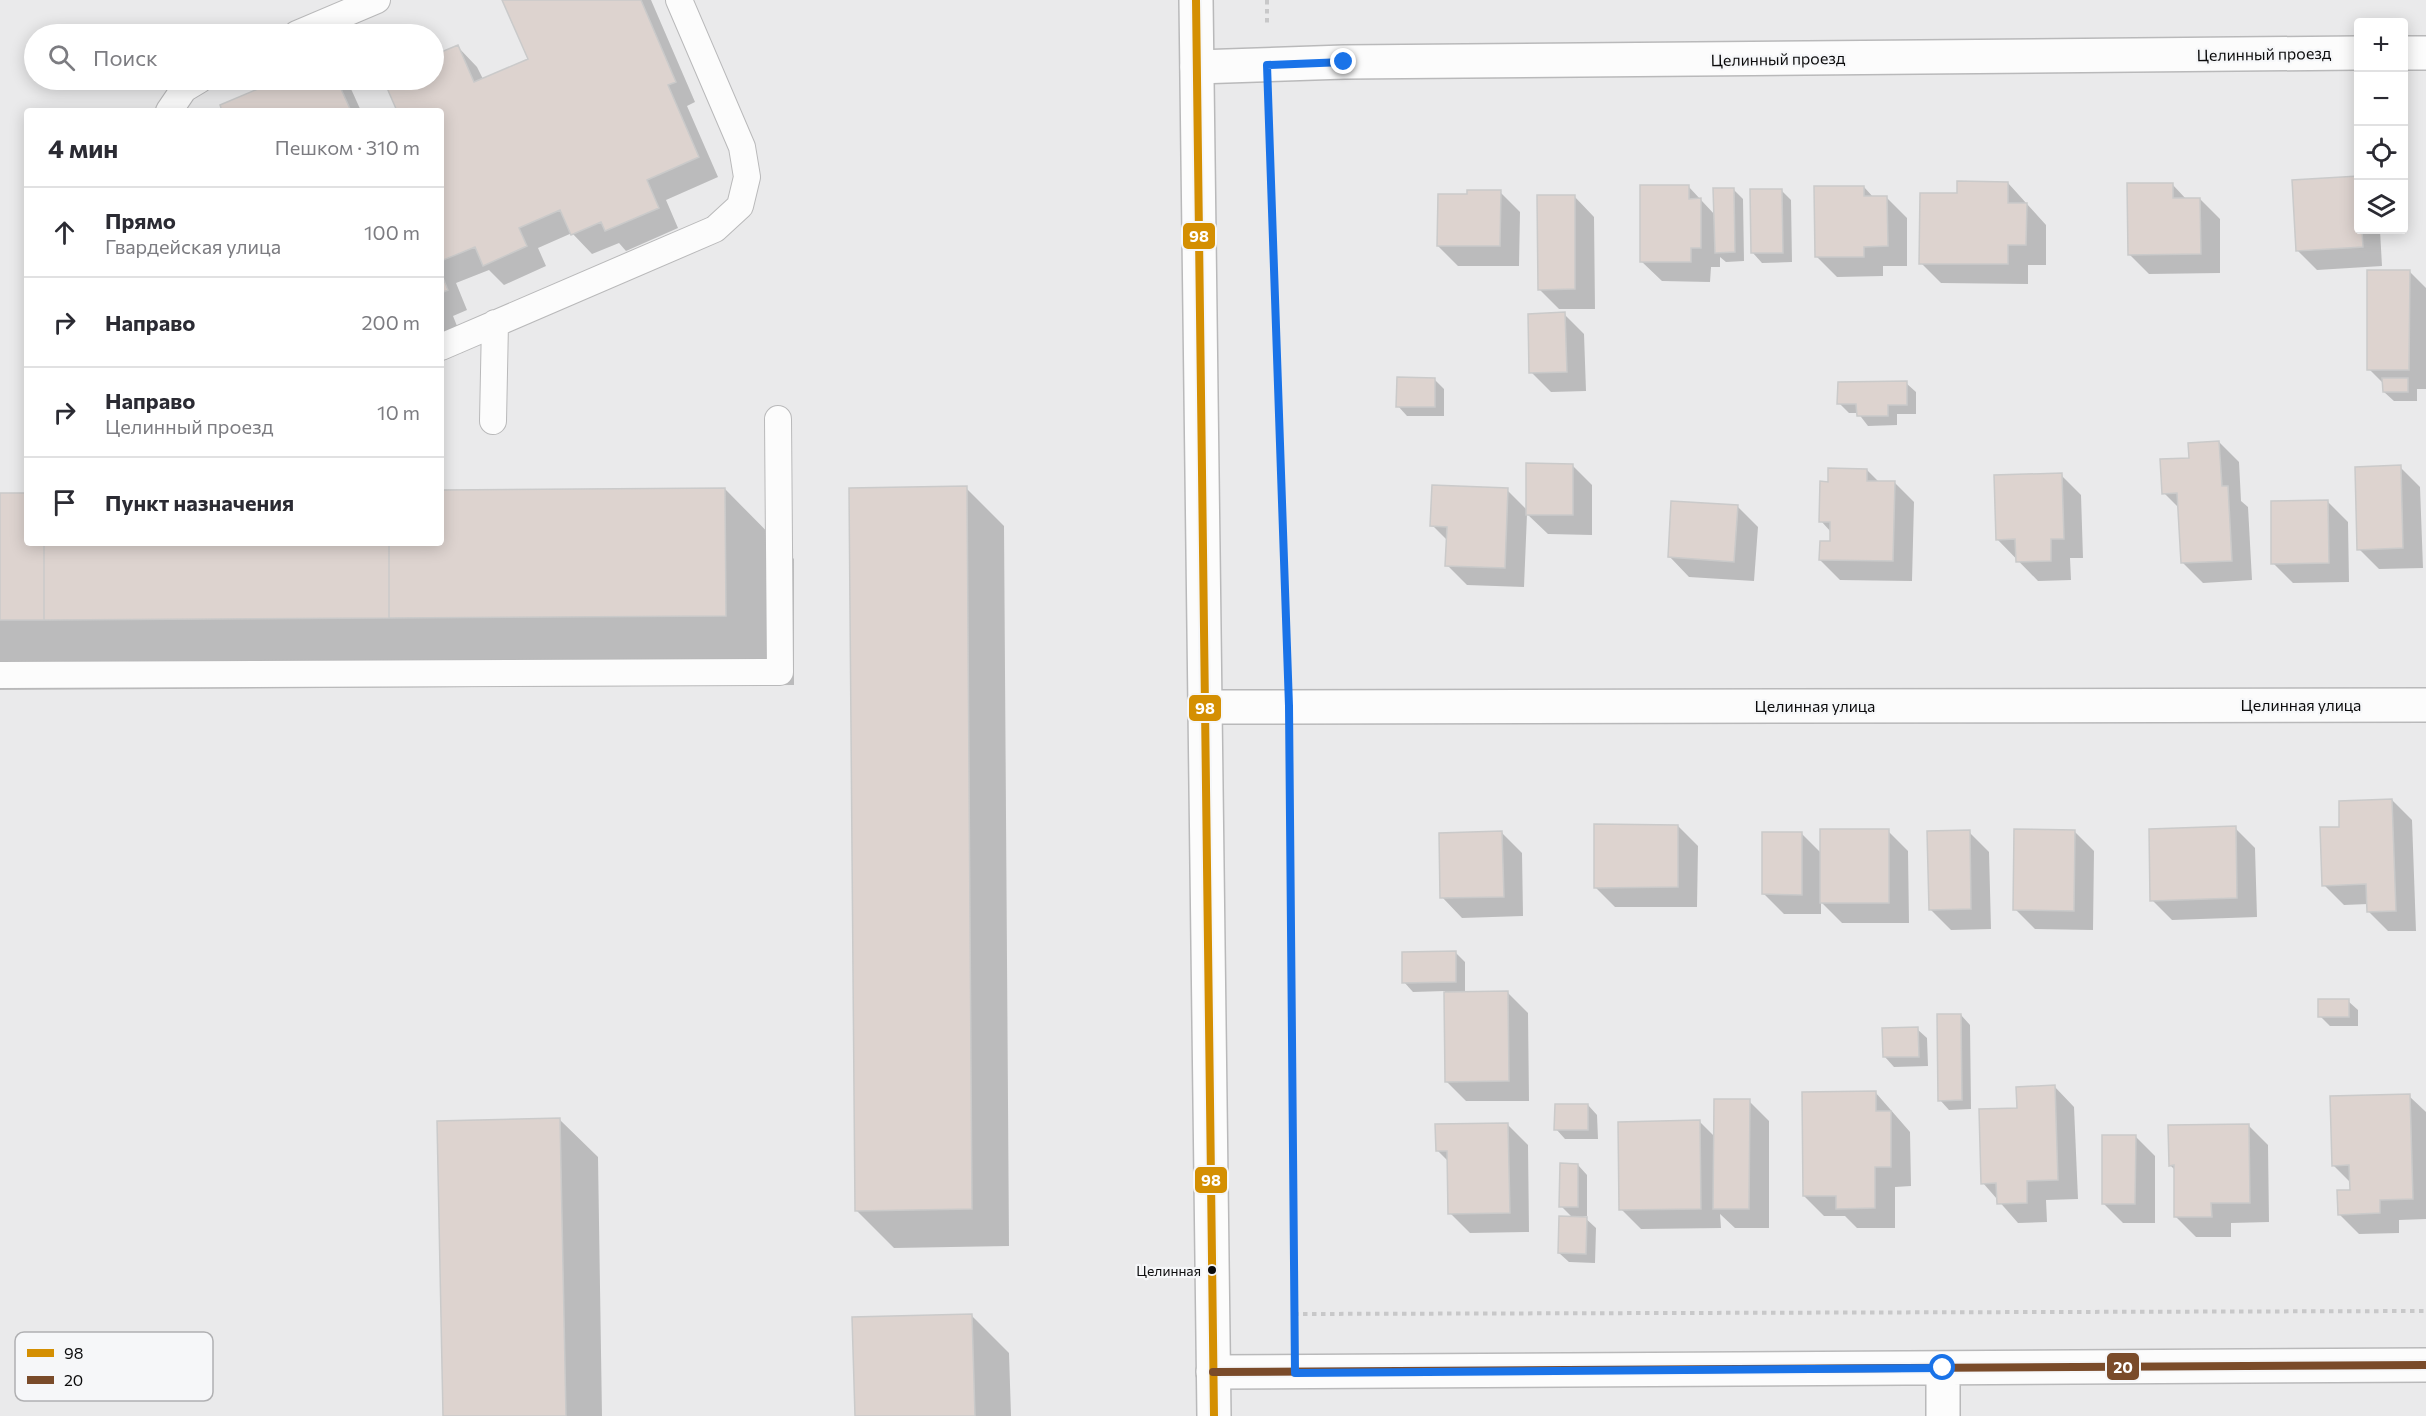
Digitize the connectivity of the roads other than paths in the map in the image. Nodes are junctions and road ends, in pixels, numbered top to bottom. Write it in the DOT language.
graph roads {
  1 [pos="377,0"];
  2 [pos="679,0"];
  3 [pos="1196,0"];
  4 [pos="338,8"];
  5 [pos="313,24"];
  6 [pos="2354,53"];
  7 [pos="2408,53"];
  8 [pos="2426,53"];
  9 [pos="1197,67"];
  10 [pos="183,90"];
  11 [pos="172,108"];
  12 [pos="495,323"];
  13 [pos="444,346"];
  14 [pos="778,419"];
  15 [pos="493,421"];
  16 [pos="0,675"];
  17 [pos="2426,705"];
  18 [pos="1205,707"];
  19 [pos="2426,1365"];
  20 [pos="1943,1368"];
  21 [pos="1213,1371"];
  22 [pos="1214,1416"];
  23 [pos="1943,1416"];
  1 -- 4 [label="lane"];
  2 -- 12 [label="lane"];
  3 -- 9 [label="street"];
  4 -- 5 [label="lane"];
  6 -- 9 [label="street, Целинный проезд"];
  7 -- 8 [label="street"];
  9 -- 18 [label="street"];
  10 -- 11 [label="lane"];
  12 -- 13 [label="lane"];
  12 -- 15 [label="lane"];
  14 -- 16 [label="lane"];
  17 -- 18 [label="street, Целинная улица"];
  18 -- 21 [label="street"];
  19 -- 20 [label="street"];
  20 -- 21 [label="street"];
  20 -- 23 [label="street"];
  21 -- 22 [label="street"];
}
